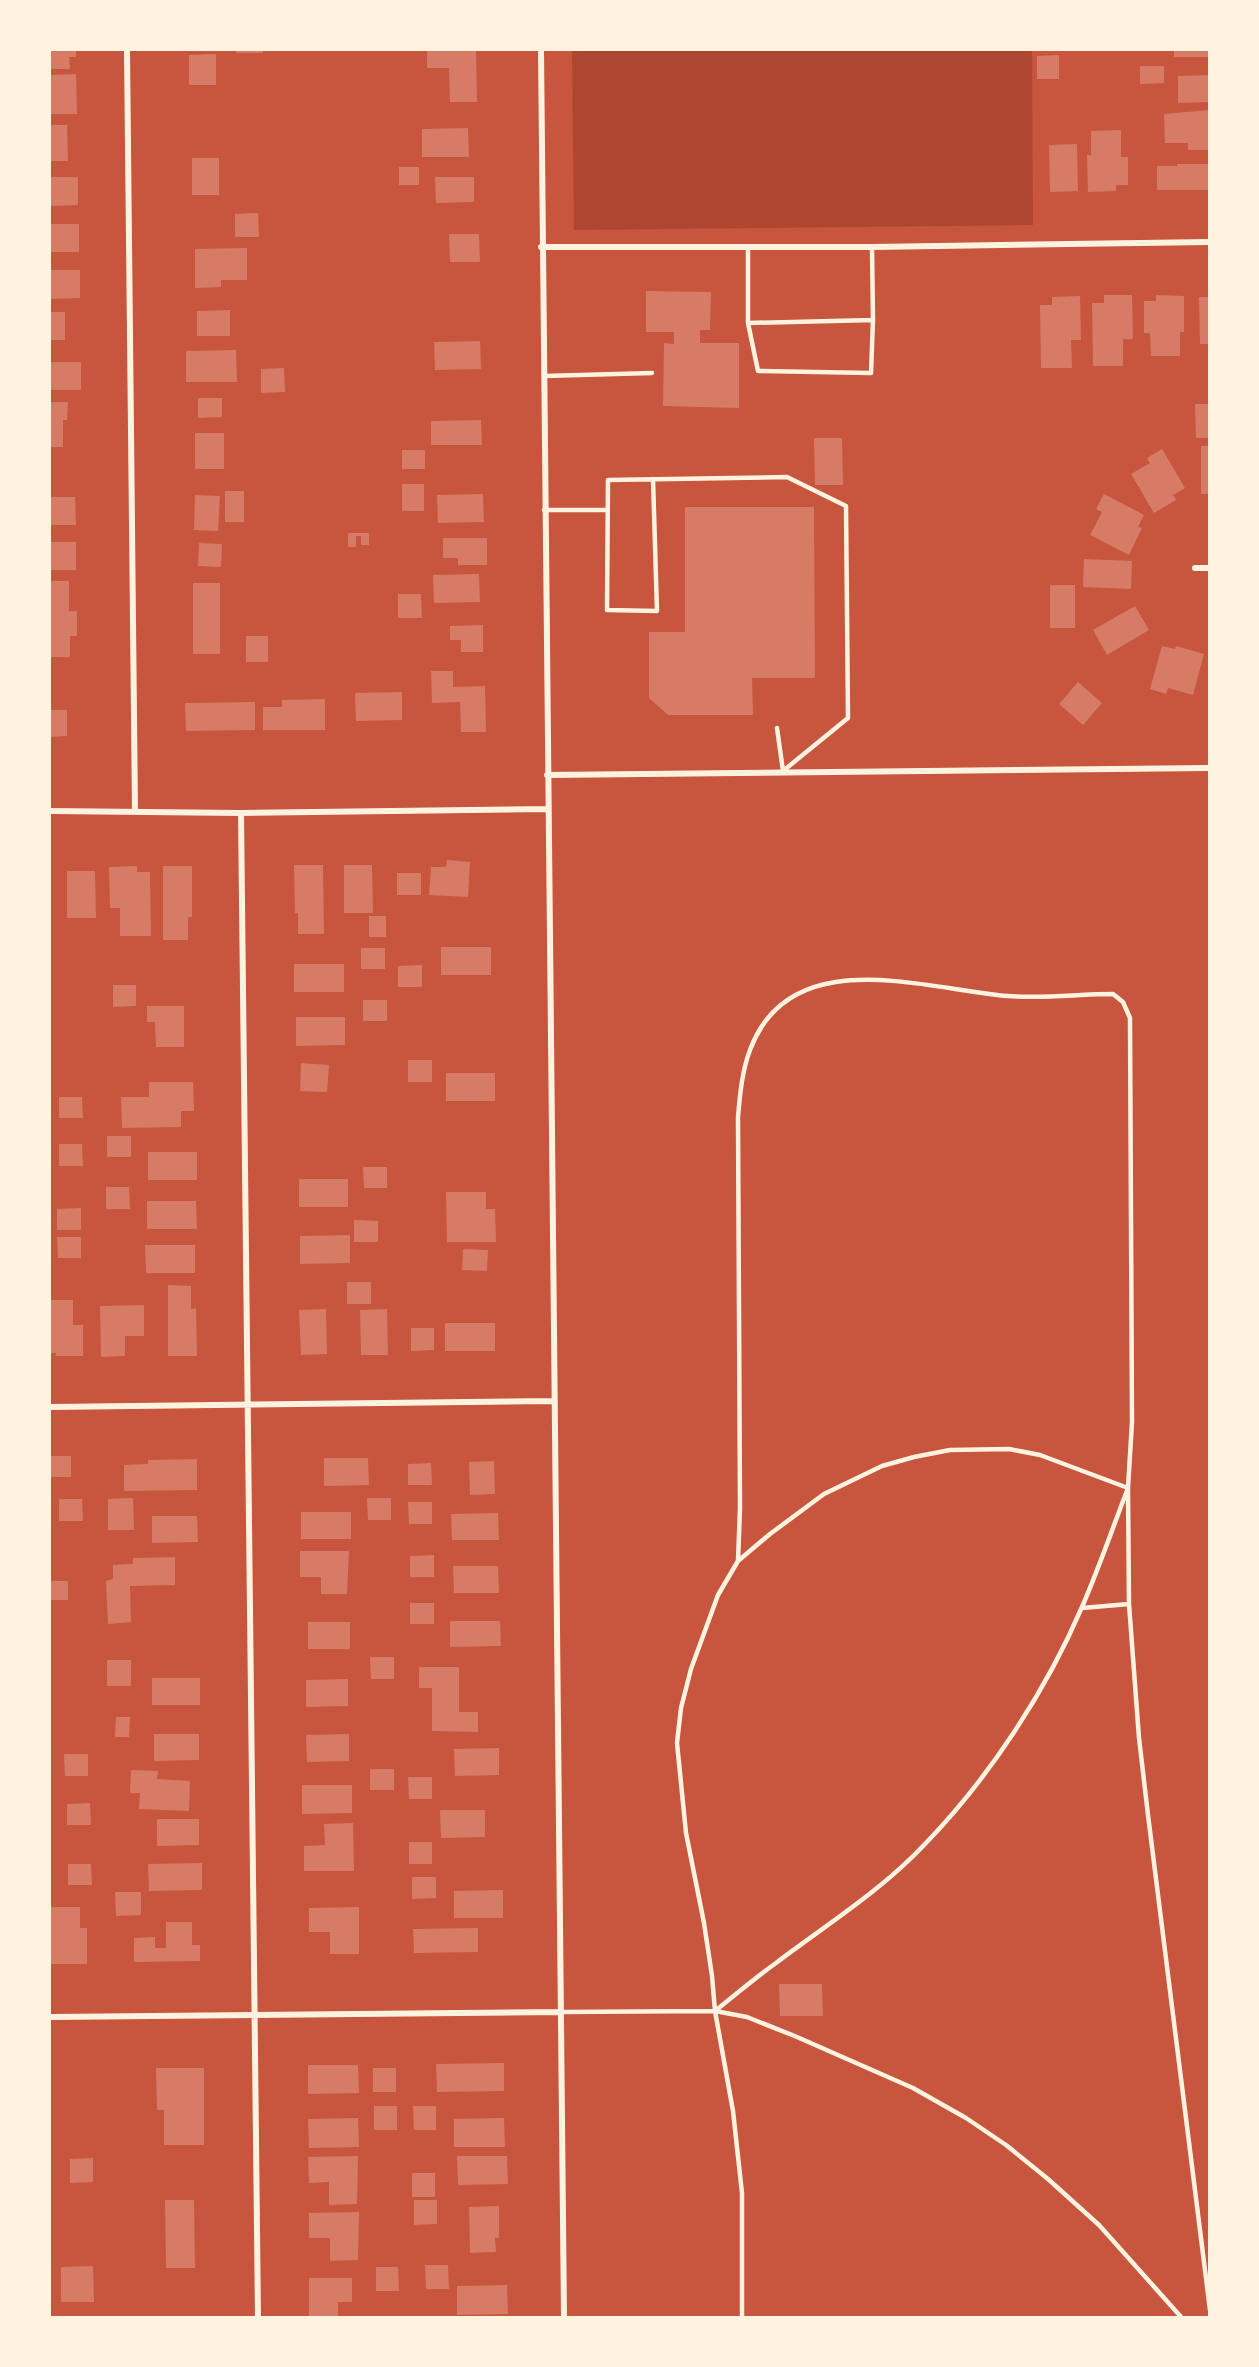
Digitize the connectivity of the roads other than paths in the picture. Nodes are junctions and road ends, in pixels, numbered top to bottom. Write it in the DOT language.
graph roads {
  1 [pos="127,50"];
  2 [pos="540,50"];
  3 [pos="1209,242"];
  4 [pos="541,247"];
  5 [pos="748,247"];
  6 [pos="872,247"];
  7 [pos="873,320"];
  8 [pos="748,323"];
  9 [pos="652,373"];
  10 [pos="543,376"];
  11 [pos="652,479"];
  12 [pos="544,510"];
  13 [pos="607,510"];
  14 [pos="1195,568"];
  15 [pos="1209,568"];
  16 [pos="777,728"];
  17 [pos="1209,768"];
  18 [pos="783,771"];
  19 [pos="547,775"];
  20 [pos="547,809"];
  21 [pos="50,811"];
  22 [pos="135,812"];
  23 [pos="241,813"];
  24 [pos="554,1401"];
  25 [pos="248,1403"];
  26 [pos="50,1407"];
  27 [pos="1128,1488"];
  28 [pos="738,1561"];
  29 [pos="1129,1604"];
  30 [pos="1082,1608"];
  31 [pos="715,2011"];
  32 [pos="561,2012"];
  33 [pos="255,2016"];
  34 [pos="50,2017"];
  35 [pos="1209,2310"];
  36 [pos="258,2318"];
  37 [pos="564,2318"];
  38 [pos="742,2318"];
  39 [pos="1182,2318"];
  1 -- 22 [label="street"];
  2 -- 4 [label="street"];
  3 -- 6 [label="street"];
  4 -- 5 [label="street"];
  4 -- 10 [label="street"];
  5 -- 6 [label="street"];
  5 -- 8 [label="lane"];
  6 -- 7 [label="lane"];
  7 -- 8 [label="lane"];
  7 -- 8 [label="lane"];
  9 -- 10 [label="lane"];
  10 -- 12 [label="street"];
  11 -- 13 [label="lane"];
  11 -- 13 [label="lane"];
  11 -- 18 [label="lane"];
  12 -- 13 [label="lane"];
  12 -- 19 [label="street"];
  14 -- 15 [label="street"];
  16 -- 18 [label="lane"];
  17 -- 18 [label="street"];
  18 -- 19 [label="street"];
  19 -- 20 [label="street"];
  20 -- 23 [label="street"];
  20 -- 24 [label="street"];
  21 -- 22 [label="street"];
  22 -- 23 [label="street"];
  23 -- 25 [label="street"];
  24 -- 25 [label="street"];
  24 -- 32 [label="street"];
  25 -- 26 [label="street"];
  25 -- 33 [label="street"];
  27 -- 28 [label="lane"];
  27 -- 28 [label="lane"];
  27 -- 29 [label="lane"];
  27 -- 30 [label="lane"];
  28 -- 31 [label="lane"];
  29 -- 30 [label="lane"];
  29 -- 35 [label="lane"];
  30 -- 31 [label="lane"];
  31 -- 32 [label="lane"];
  31 -- 38 [label="lane"];
  31 -- 39 [label="lane"];
  32 -- 33 [label="street"];
  32 -- 37 [label="street"];
  33 -- 34 [label="street"];
  33 -- 36 [label="street"];
}
